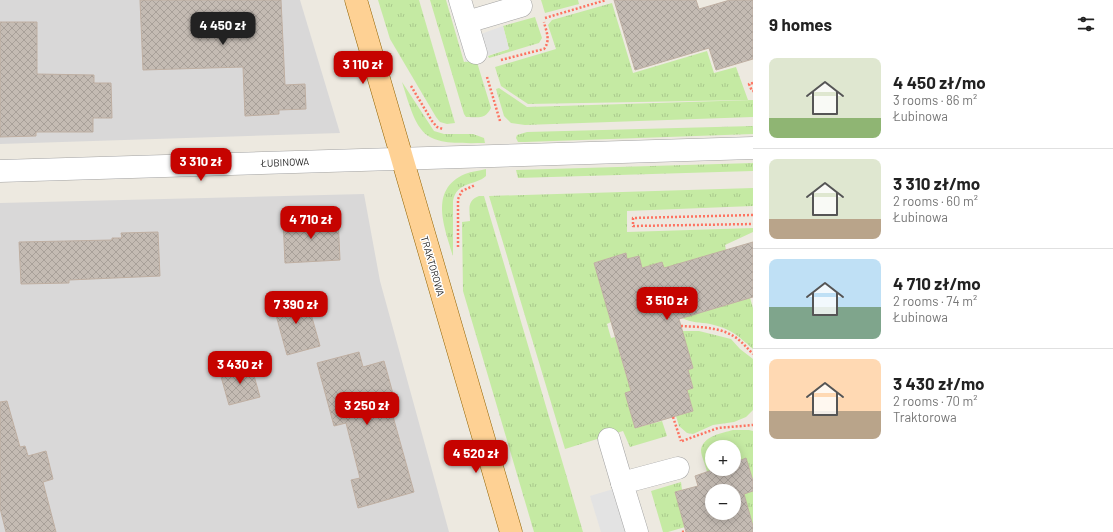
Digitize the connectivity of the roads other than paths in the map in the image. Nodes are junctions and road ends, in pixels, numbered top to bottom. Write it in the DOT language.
graph roads {
  1 [pos="356,0"];
  2 [pos="460,0"];
  3 [pos="521,6"];
  4 [pos="467,22"];
  5 [pos="480,62"];
  6 [pos="753,148"];
  7 [pos="402,160"];
  8 [pos="0,171"];
  9 [pos="609,439"];
  10 [pos="678,468"];
  11 [pos="622,483"];
  12 [pos="511,532"];
  13 [pos="637,532"];
  1 -- 7 [label="main road, TRAKTOROWA"];
  2 -- 4 [label="street"];
  3 -- 4 [label="street"];
  4 -- 5 [label="street"];
  6 -- 7 [label="street, ŁUBINOWA"];
  7 -- 8 [label="street, ŁUBINOWA"];
  7 -- 12 [label="main road, TRAKTOROWA"];
  9 -- 11 [label="street"];
  10 -- 11 [label="street"];
  11 -- 13 [label="street"];
}
